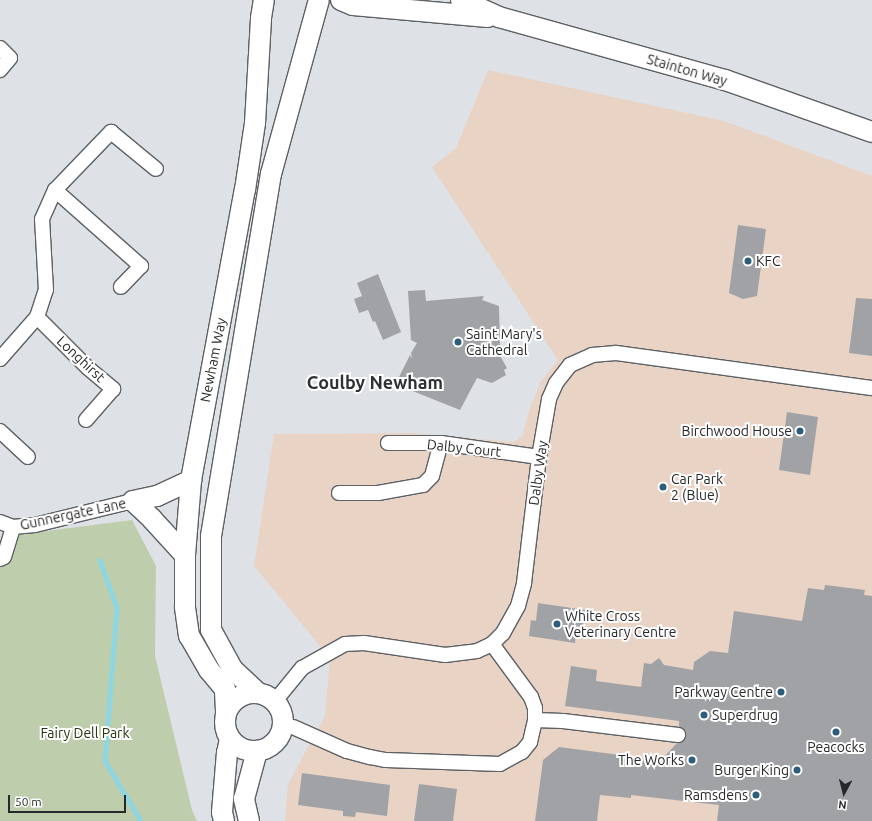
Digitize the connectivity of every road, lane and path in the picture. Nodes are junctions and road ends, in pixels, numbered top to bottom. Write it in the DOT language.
graph roads {
  1 [pos="264,0"];
  2 [pos="319,0"];
  3 [pos="341,0"];
  4 [pos="461,0"];
  5 [pos="499,17"];
  6 [pos="0,48"];
  7 [pos="0,70"];
  8 [pos="872,132"];
  9 [pos="156,169"];
  10 [pos="55,190"];
  11 [pos="121,287"];
  12 [pos="37,317"];
  13 [pos="0,359"];
  14 [pos="872,388"];
  15 [pos="86,420"];
  16 [pos="0,431"];
  17 [pos="388,443"];
  18 [pos="441,443"];
  19 [pos="28,457"];
  20 [pos="540,457"];
  21 [pos="191,480"];
  22 [pos="339,493"];
  23 [pos="133,501"];
  24 [pos="0,522"];
  25 [pos="13,527"];
  26 [pos="185,555"];
  27 [pos="0,558"];
  28 [pos="492,644"];
  29 [pos="257,692"];
  30 [pos="275,701"];
  31 [pos="226,711"];
  32 [pos="535,720"];
  33 [pos="293,727"];
  34 [pos="678,735"];
  35 [pos="230,739"];
  36 [pos="257,751"];
  37 [pos="224,821"];
  38 [pos="249,821"];
  1 -- 21 [label="street, Newham Way"];
  2 -- 29 [label="street, Newham Way"];
  3 -- 5 [label="street, Stainton Way"];
  4 -- 5 [label="street, Stainton Way"];
  5 -- 8 [label="street, Stainton Way"];
  6 -- 7 [label="street"];
  9 -- 10 [label="street"];
  10 -- 11 [label="street"];
  10 -- 12 [label="street"];
  12 -- 13 [label="street"];
  12 -- 15 [label="street, Longhirst"];
  14 -- 20 [label="street, Dalby Way"];
  16 -- 19 [label="street"];
  17 -- 18 [label="street, Dalby Court"];
  18 -- 20 [label="street, Dalby Court"];
  18 -- 22 [label="street"];
  20 -- 28 [label="street, Dalby Way"];
  21 -- 23 [label="street"];
  21 -- 26 [label="street, Newham Way"];
  23 -- 25 [label="street, Gunnergate Lane"];
  23 -- 26 [label="street"];
  24 -- 25 [label="street, Gunnergate Lane"];
  25 -- 27 [label="street, Gunnergate Lane"];
  26 -- 31 [label="street, Newham Way"];
  28 -- 30 [label="street, Dalby Way"];
  28 -- 32 [label="street"];
  29 -- 30 [label="street, Newham Way"];
  29 -- 31 [label="street"];
  30 -- 36 [label="street"];
  31 -- 35 [label="street, Newham Way"];
  32 -- 33 [label="street"];
  32 -- 34 [label="street"];
  35 -- 36 [label="street"];
  35 -- 37 [label="street, Newham Way"];
  36 -- 38 [label="street"];
}
